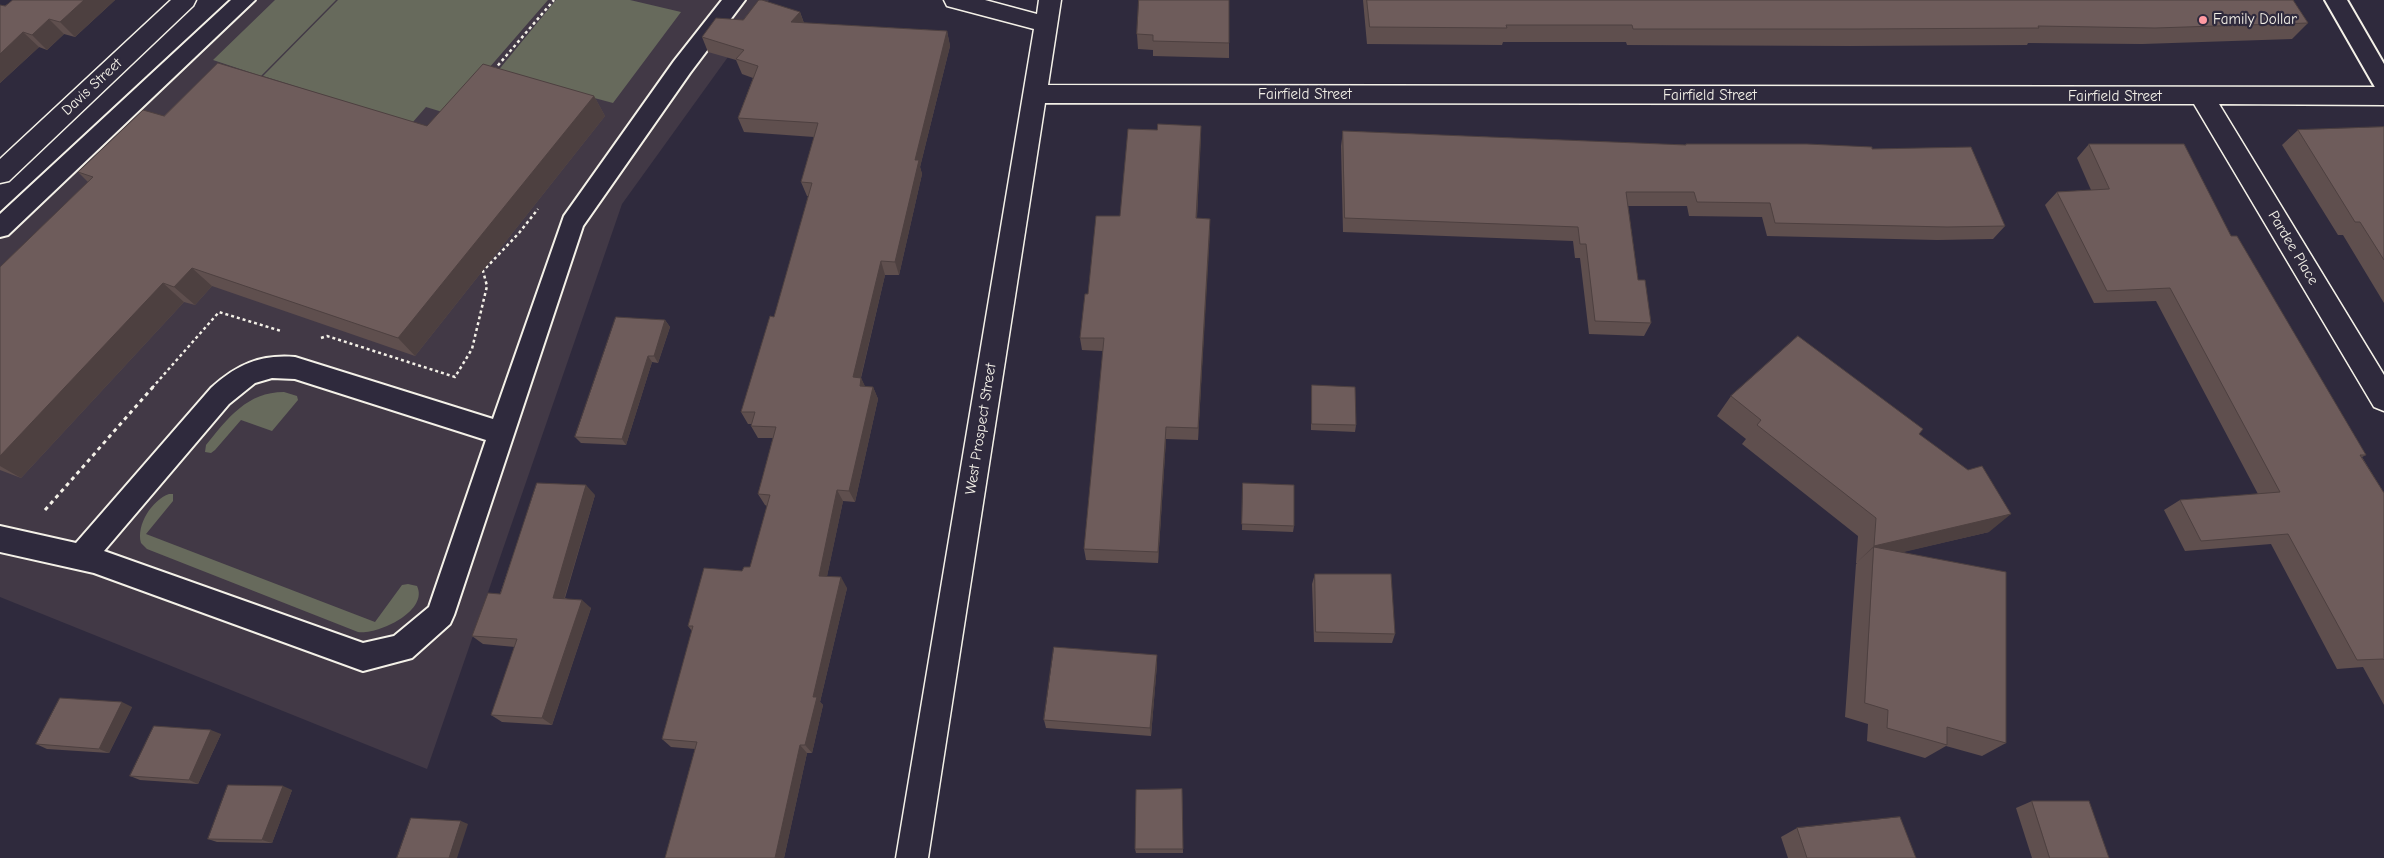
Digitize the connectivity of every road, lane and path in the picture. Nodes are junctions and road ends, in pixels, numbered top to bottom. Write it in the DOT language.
graph roads {
  1 [pos="185,0"];
  2 [pos="244,0"];
  3 [pos="554,0"];
  4 [pos="734,0"];
  5 [pos="954,0"];
  6 [pos="2336,0"];
  7 [pos="1048,12"];
  8 [pos="490,75"];
  9 [pos="2384,83"];
  10 [pos="1035,94"];
  11 [pos="2384,96"];
  12 [pos="2202,97"];
  13 [pos="0,174"];
  14 [pos="544,202"];
  15 [pos="0,228"];
  16 [pos="284,332"];
  17 [pos="319,338"];
  18 [pos="2384,399"];
  19 [pos="502,433"];
  20 [pos="39,516"];
  21 [pos="0,540"];
  22 [pos="82,558"];
  23 [pos="912,858"];
  1 -- 13 [label="street, Davis Street"];
  2 -- 15 [label="lane"];
  3 -- 8 [label="path"];
  4 -- 19 [label="lane"];
  5 -- 7 [label="street"];
  6 -- 9 [label="lane"];
  7 -- 10 [label="street, West Prospect Street"];
  10 -- 12 [label="street, Fairfield Street"];
  10 -- 23 [label="street, West Prospect Street"];
  11 -- 12 [label="street, Fairfield Street"];
  12 -- 18 [label="street, Pardee Place"];
  14 -- 17 [label="path"];
  16 -- 20 [label="path"];
  19 -- 22 [label="lane"];
  19 -- 22 [label="lane"];
  21 -- 22 [label="lane"];
}
